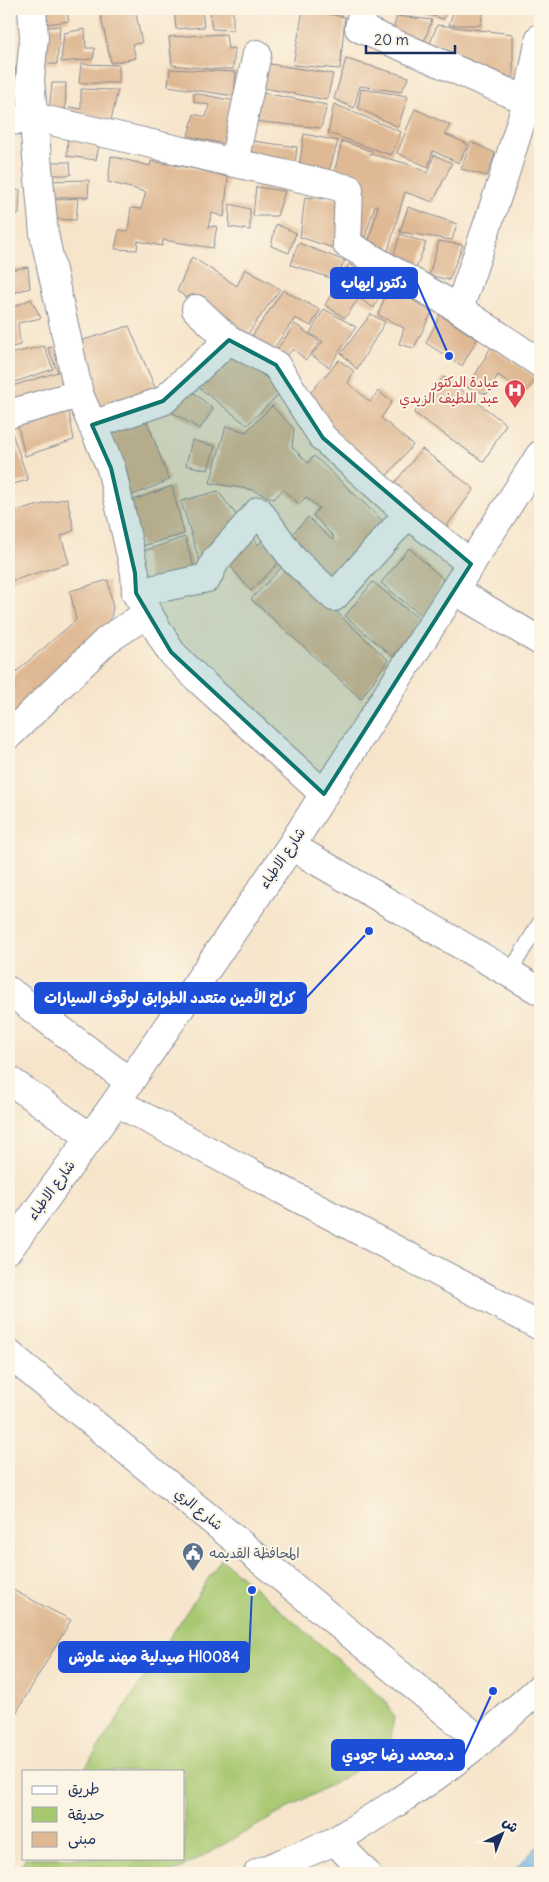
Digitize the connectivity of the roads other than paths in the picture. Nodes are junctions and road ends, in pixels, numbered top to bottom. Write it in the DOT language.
graph roads {
  1 [pos="32,9"];
  2 [pos="364,9"];
  3 [pos="540,38"];
  4 [pos="257,54"];
  5 [pos="534,102"];
  6 [pos="21,120"];
  7 [pos="234,162"];
  8 [pos="196,309"];
  9 [pos="459,309"];
  10 [pos="229,340"];
  11 [pos="540,363"];
  12 [pos="79,394"];
  13 [pos="9,414"];
  14 [pos="92,426"];
  15 [pos="540,456"];
  16 [pos="408,514"];
  17 [pos="470,564"];
  18 [pos="454,590"];
  19 [pos="142,603"];
  20 [pos="540,641"];
  21 [pos="9,735"];
  22 [pos="324,794"];
  23 [pos="291,846"];
  24 [pos="540,922"];
  25 [pos="510,972"];
  26 [pos="9,991"];
  27 [pos="540,991"];
  28 [pos="9,1080"];
  29 [pos="123,1092"];
  30 [pos="90,1137"];
  31 [pos="9,1249"];
  32 [pos="540,1326"];
  33 [pos="9,1354"];
  34 [pos="540,1688"];
  35 [pos="481,1741"];
  36 [pos="335,1841"];
  37 [pos="258,1873"];
  38 [pos="366,1873"];
  1 -- 6 [label="street"];
  2 -- 5 [label="street"];
  3 -- 5 [label="street"];
  4 -- 7 [label="street"];
  5 -- 9 [label="street"];
  6 -- 7 [label="street"];
  6 -- 12 [label="street"];
  7 -- 9 [label="street"];
  8 -- 10 [label="street"];
  9 -- 11 [label="street"];
  10 -- 14 [label="street"];
  10 -- 16 [label="street"];
  12 -- 13 [label="street"];
  12 -- 14 [label="street"];
  14 -- 19 [label="street"];
  15 -- 17 [label="street, شارع الاطباء"];
  16 -- 17 [label="street"];
  16 -- 19 [label="street"];
  17 -- 18 [label="street, شارع الاطباء"];
  18 -- 20 [label="street"];
  18 -- 22 [label="street, شارع الاطباء"];
  19 -- 21 [label="street"];
  19 -- 22 [label="street"];
  22 -- 23 [label="street, شارع الاطباء"];
  23 -- 25 [label="street"];
  23 -- 29 [label="street, شارع الاطباء"];
  24 -- 25 [label="lane"];
  25 -- 27 [label="street"];
  26 -- 29 [label="street"];
  28 -- 30 [label="street"];
  29 -- 30 [label="street, شارع الاطباء"];
  29 -- 32 [label="street"];
  30 -- 31 [label="street, شارع الاطباء"];
  33 -- 35 [label="street, شارع الري"];
  34 -- 35 [label="street"];
  35 -- 36 [label="street"];
  36 -- 37 [label="street"];
  36 -- 38 [label="street"];
}
